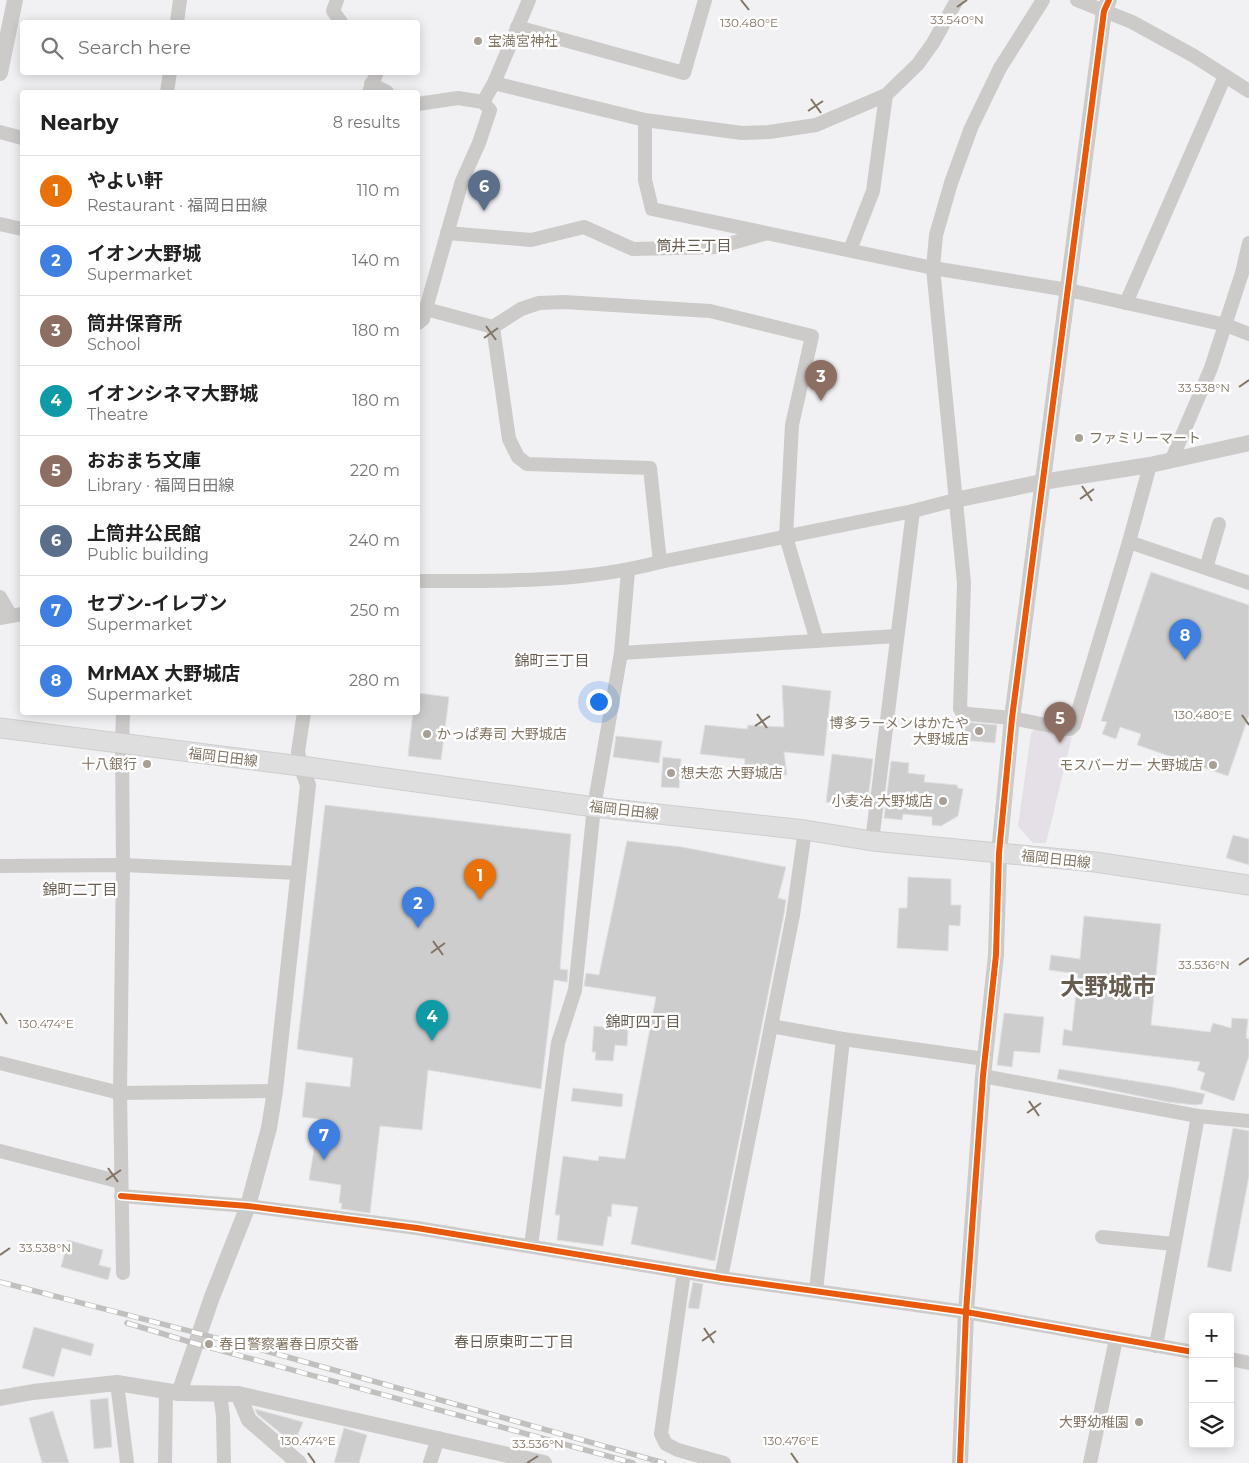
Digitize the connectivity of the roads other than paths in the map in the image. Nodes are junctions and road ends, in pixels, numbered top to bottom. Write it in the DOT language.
graph roads {
  1 [pos="14,0"];
  2 [pos="180,0"];
  3 [pos="337,0"];
  4 [pos="529,0"];
  5 [pos="705,0"];
  6 [pos="957,0"];
  7 [pos="1043,0"];
  8 [pos="1077,0"];
  9 [pos="1106,6"];
  10 [pos="177,20"];
  11 [pos="340,20"];
  12 [pos="517,27"];
  13 [pos="0,73"];
  14 [pos="170,75"];
  15 [pos="1225,76"];
  16 [pos="494,82"];
  17 [pos="373,83"];
  18 [pos="167,90"];
  19 [pos="384,90"];
  20 [pos="1249,91"];
  21 [pos="886,95"];
  22 [pos="483,102"];
  23 [pos="420,104"];
  24 [pos="645,120"];
  25 [pos="0,132"];
  26 [pos="20,137"];
  27 [pos="0,224"];
  28 [pos="20,229"];
  29 [pos="447,233"];
  30 [pos="767,233"];
  31 [pos="1249,243"];
  32 [pos="850,250"];
  33 [pos="934,268"];
  34 [pos="1246,275"];
  35 [pos="1068,290"];
  36 [pos="1126,303"];
  37 [pos="426,309"];
  38 [pos="420,321"];
  39 [pos="1226,326"];
  40 [pos="493,327"];
  41 [pos="1249,334"];
  42 [pos="1249,444"];
  43 [pos="1172,459"];
  44 [pos="1150,465"];
  45 [pos="1042,482"];
  46 [pos="955,500"];
  47 [pos="913,511"];
  48 [pos="1219,524"];
  49 [pos="786,537"];
  50 [pos="1129,542"];
  51 [pos="660,562"];
  52 [pos="1206,568"];
  53 [pos="628,570"];
  54 [pos="420,581"];
  55 [pos="1249,583"];
  56 [pos="0,596"];
  57 [pos="11,616"];
  58 [pos="897,636"];
  59 [pos="817,641"];
  60 [pos="621,653"];
  61 [pos="123,715"];
  62 [pos="304,715"];
  63 [pos="1012,718"];
  64 [pos="0,728"];
  65 [pos="122,745"];
  66 [pos="301,766"];
  67 [pos="594,807"];
  68 [pos="805,830"];
  69 [pos="872,841"];
  70 [pos="1000,853"];
  71 [pos="123,865"];
  72 [pos="0,866"];
  73 [pos="298,873"];
  74 [pos="1249,885"];
  75 [pos="771,1026"];
  76 [pos="843,1039"];
  77 [pos="0,1063"];
  78 [pos="984,1068"];
  79 [pos="275,1090"];
  80 [pos="120,1093"];
  81 [pos="1198,1116"];
  82 [pos="1249,1121"];
  83 [pos="0,1151"];
  84 [pos="121,1189"];
  85 [pos="248,1206"];
  86 [pos="1102,1237"];
  87 [pos="1174,1244"];
  88 [pos="531,1246"];
  89 [pos="123,1272"];
  90 [pos="684,1272"];
  91 [pos="721,1278"];
  92 [pos="816,1291"];
  93 [pos="966,1312"];
  94 [pos="1116,1339"];
  95 [pos="1156,1346"];
  96 [pos="1189,1351"];
  97 [pos="1234,1360"];
  98 [pos="1249,1363"];
  99 [pos="117,1383"];
  100 [pos="173,1391"];
  101 [pos="220,1394"];
  102 [pos="238,1394"];
  103 [pos="0,1398"];
  104 [pos="438,1438"];
  105 [pos="127,1463"];
  106 [pos="164,1463"];
  107 [pos="224,1463"];
  108 [pos="299,1463"];
  109 [pos="430,1463"];
  110 [pos="544,1463"];
  111 [pos="724,1463"];
  112 [pos="960,1463"];
  113 [pos="1090,1463"];
  1 -- 13 [label="street"];
  2 -- 10 [label="street"];
  3 -- 11 [label="street"];
  4 -- 12 [label="street"];
  5 -- 12 [label="street"];
  6 -- 21 [label="street"];
  7 -- 33 [label="street"];
  8 -- 9 [label="street"];
  9 -- 15 [label="street"];
  9 -- 35 [label="street"];
  12 -- 16 [label="street"];
  14 -- 18 [label="street"];
  15 -- 20 [label="street"];
  15 -- 36 [label="street"];
  16 -- 22 [label="street"];
  16 -- 24 [label="street"];
  17 -- 19 [label="street"];
  21 -- 24 [label="street"];
  21 -- 32 [label="street"];
  22 -- 23 [label="street"];
  22 -- 29 [label="street"];
  24 -- 30 [label="street"];
  25 -- 26 [label="street"];
  27 -- 28 [label="street"];
  29 -- 30 [label="street"];
  29 -- 37 [label="street"];
  30 -- 32 [label="street"];
  31 -- 34 [label="street"];
  32 -- 33 [label="street"];
  33 -- 35 [label="street"];
  33 -- 46 [label="street"];
  34 -- 39 [label="street"];
  35 -- 36 [label="street"];
  35 -- 45 [label="street"];
  36 -- 39 [label="street"];
  37 -- 38 [label="street"];
  37 -- 40 [label="street"];
  39 -- 41 [label="street"];
  39 -- 43 [label="street"];
  40 -- 49 [label="street"];
  40 -- 51 [label="street"];
  42 -- 43 [label="street"];
  43 -- 44 [label="street"];
  44 -- 45 [label="street"];
  44 -- 50 [label="street"];
  45 -- 46 [label="street"];
  45 -- 63 [label="street"];
  46 -- 47 [label="street"];
  46 -- 63 [label="street"];
  47 -- 49 [label="street"];
  47 -- 58 [label="street"];
  48 -- 52 [label="street"];
  49 -- 51 [label="street"];
  49 -- 59 [label="street"];
  50 -- 52 [label="street"];
  50 -- 63 [label="street"];
  51 -- 53 [label="street"];
  52 -- 55 [label="street"];
  53 -- 54 [label="street"];
  53 -- 60 [label="street"];
  56 -- 57 [label="street"];
  58 -- 59 [label="street"];
  58 -- 69 [label="street"];
  59 -- 60 [label="street"];
  60 -- 67 [label="street"];
  61 -- 65 [label="street"];
  62 -- 66 [label="street"];
  63 -- 70 [label="street"];
  64 -- 65 [label="main road, 福岡日田線"];
  65 -- 66 [label="main road, 福岡日田線"];
  65 -- 71 [label="street"];
  66 -- 67 [label="main road, 福岡日田線"];
  66 -- 73 [label="street"];
  67 -- 68 [label="main road, 福岡日田線"];
  67 -- 88 [label="street"];
  68 -- 69 [label="main road, 福岡日田線"];
  68 -- 75 [label="street"];
  69 -- 70 [label="main road, 福岡日田線"];
  70 -- 74 [label="main road, 福岡日田線"];
  70 -- 78 [label="street"];
  71 -- 72 [label="street"];
  71 -- 73 [label="street"];
  71 -- 80 [label="street"];
  73 -- 79 [label="street"];
  75 -- 76 [label="street"];
  75 -- 91 [label="street"];
  76 -- 78 [label="street"];
  76 -- 92 [label="street"];
  77 -- 80 [label="street"];
  78 -- 81 [label="street"];
  78 -- 93 [label="street"];
  79 -- 80 [label="street"];
  79 -- 85 [label="street"];
  80 -- 84 [label="street"];
  81 -- 82 [label="street"];
  81 -- 87 [label="street"];
  83 -- 84 [label="street"];
  84 -- 85 [label="street"];
  84 -- 89 [label="street"];
  85 -- 88 [label="street"];
  85 -- 100 [label="street"];
  86 -- 87 [label="street"];
  87 -- 95 [label="street"];
  88 -- 90 [label="street"];
  90 -- 91 [label="street"];
  90 -- 111 [label="street"];
  91 -- 92 [label="street"];
  92 -- 93 [label="street"];
  93 -- 94 [label="street"];
  93 -- 112 [label="street"];
  94 -- 95 [label="street"];
  94 -- 113 [label="street"];
  95 -- 96 [label="street"];
  97 -- 98 [label="street"];
  99 -- 100 [label="street"];
  99 -- 103 [label="street"];
  99 -- 105 [label="street"];
  100 -- 101 [label="street"];
  100 -- 106 [label="street"];
  101 -- 102 [label="street"];
  101 -- 107 [label="street"];
  102 -- 104 [label="street"];
  102 -- 108 [label="street"];
  104 -- 109 [label="street"];
  104 -- 110 [label="street"];
}
